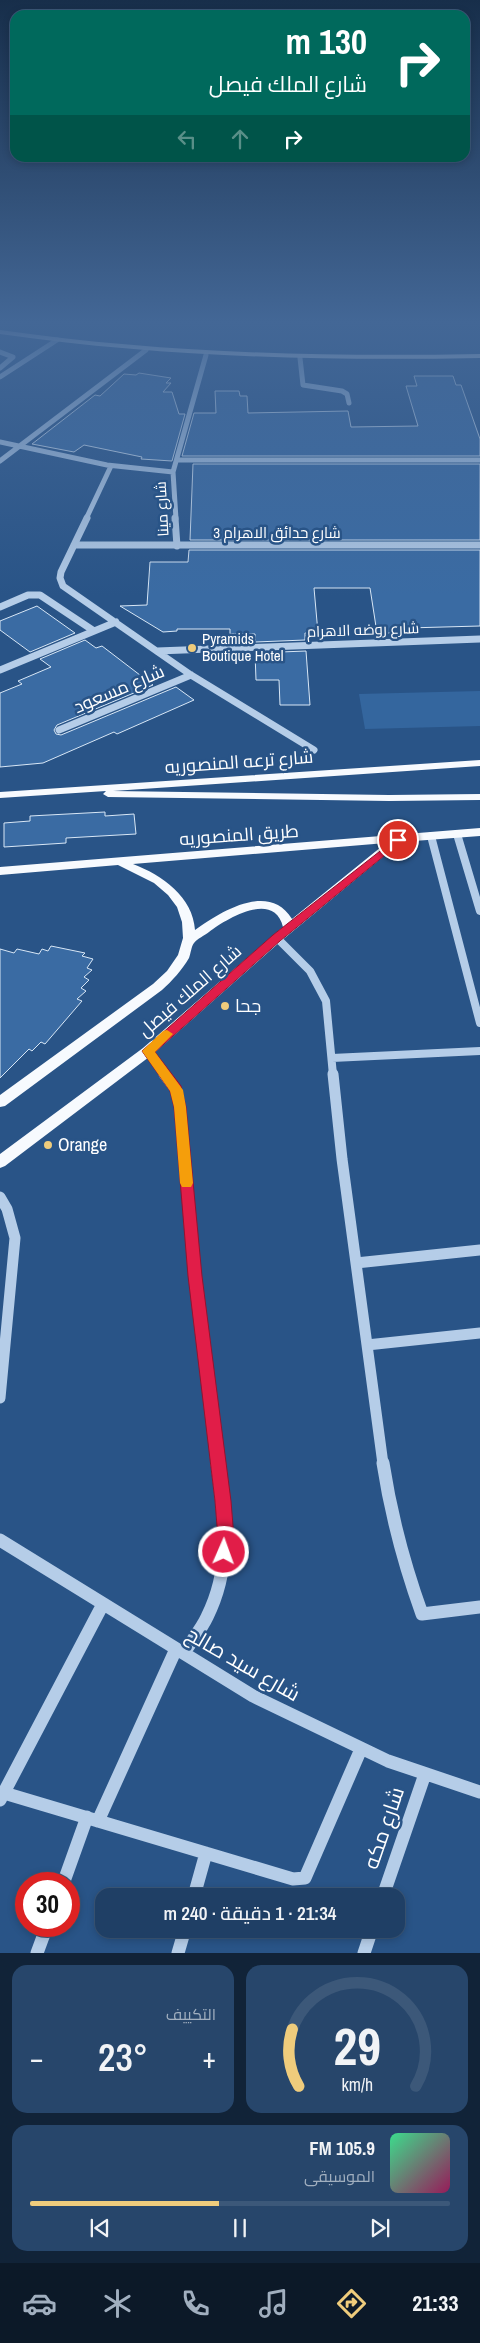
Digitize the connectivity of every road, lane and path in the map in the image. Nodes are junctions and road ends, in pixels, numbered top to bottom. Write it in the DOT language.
graph roads {
  1 [pos="62,413"];
  2 [pos="190,413"];
  3 [pos="0,442"];
  4 [pos="19,446"];
  5 [pos="177,460"];
  6 [pos="480,460"];
  7 [pos="0,461"];
  8 [pos="111,466"];
  9 [pos="173,472"];
  10 [pos="74,545"];
  11 [pos="480,545"];
  12 [pos="177,546"];
  13 [pos="0,607"];
  14 [pos="116,622"];
  15 [pos="94,631"];
  16 [pos="480,639"];
  17 [pos="157,650"];
  18 [pos="0,670"];
  19 [pos="191,675"];
  20 [pos="59,730"];
  21 [pos="314,750"];
  22 [pos="480,763"];
  23 [pos="75,790"];
  24 [pos="0,795"];
  25 [pos="480,797"];
  26 [pos="480,832"];
  27 [pos="458,834"];
  28 [pos="431,836"];
  29 [pos="398,840"];
  30 [pos="116,862"];
  31 [pos="0,871"];
  32 [pos="469,875"];
  33 [pos="480,880"];
  34 [pos="480,911"];
  35 [pos="289,928"];
  36 [pos="276,938"];
  37 [pos="189,940"];
  38 [pos="480,1023"];
  39 [pos="148,1051"];
  40 [pos="480,1051"];
  41 [pos="332,1058"];
  42 [pos="0,1102"];
  43 [pos="0,1162"];
  44 [pos="0,1197"];
  45 [pos="480,1250"];
  46 [pos="356,1263"];
  47 [pos="480,1333"];
  48 [pos="367,1345"];
  49 [pos="0,1398"];
  50 [pos="1,1543"];
  51 [pos="103,1604"];
  52 [pos="480,1607"];
  53 [pos="180,1651"];
  54 [pos="361,1749"];
  55 [pos="425,1774"];
  56 [pos="480,1792"];
  57 [pos="2,1796"];
  58 [pos="93,1819"];
  59 [pos="206,1852"];
  60 [pos="69,1872"];
  61 [pos="196,1888"];
  62 [pos="386,1888"];
  63 [pos="43,1937"];
  64 [pos="182,1938"];
  65 [pos="369,1938"];
  66 [pos="38,1953"];
  67 [pos="178,1953"];
  68 [pos="364,1953"];
  1 -- 4 [label="street"];
  2 -- 5 [label="street, شارع مينا"];
  3 -- 4 [label="street"];
  4 -- 7 [label="street"];
  4 -- 8 [label="street"];
  5 -- 6 [label="street"];
  5 -- 9 [label="street, شارع مينا"];
  8 -- 9 [label="street"];
  8 -- 10 [label="street"];
  9 -- 12 [label="street, شارع مينا"];
  10 -- 12 [label="street, شارع حدائق الاهرام 3"];
  10 -- 14 [label="street"];
  11 -- 12 [label="street, شارع حدائق الاهرام 3"];
  13 -- 15 [label="street"];
  14 -- 15 [label="street"];
  14 -- 17 [label="street"];
  15 -- 18 [label="street"];
  16 -- 17 [label="street, شارع روضه الاهرام"];
  17 -- 19 [label="street"];
  19 -- 20 [label="street, شارع مسعود"];
  19 -- 21 [label="street"];
  22 -- 23 [label="main road, شارع ترعه المنصوريه"];
  23 -- 24 [label="main road, شارع ترعه المنصوريه"];
  23 -- 25 [label="main road"];
  26 -- 27 [label="main road, طريق المنصوريه"];
  27 -- 28 [label="main road, طريق المنصوريه"];
  27 -- 32 [label="street"];
  28 -- 29 [label="main road, طريق المنصوريه"];
  28 -- 38 [label="street"];
  29 -- 30 [label="main road, طريق المنصوريه"];
  29 -- 35 [label="main road, شارع الملك فيصل"];
  30 -- 31 [label="main road, طريق المنصوريه"];
  30 -- 37 [label="main road, شارع الملك فيصل"];
  32 -- 33 [label="street"];
  32 -- 34 [label="street"];
  35 -- 36 [label="main road, شارع الملك فيصل"];
  35 -- 37 [label="main road"];
  36 -- 39 [label="main road, شارع الملك فيصل"];
  36 -- 41 [label="street"];
  37 -- 42 [label="main road, شارع الملك فيصل"];
  39 -- 43 [label="main road, شارع الملك فيصل"];
  39 -- 53 [label="street"];
  40 -- 41 [label="street"];
  41 -- 46 [label="street"];
  44 -- 49 [label="street"];
  45 -- 46 [label="street"];
  46 -- 48 [label="street"];
  47 -- 48 [label="street"];
  48 -- 52 [label="street"];
  50 -- 51 [label="street, شارع سيد صالح"];
  51 -- 53 [label="street, شارع سيد صالح"];
  51 -- 57 [label="street"];
  53 -- 54 [label="street, شارع سيد صالح"];
  53 -- 58 [label="street"];
  54 -- 55 [label="street, شارع سيد صالح"];
  54 -- 59 [label="street"];
  55 -- 56 [label="street, شارع سيد صالح"];
  55 -- 62 [label="street, شارع مكه"];
  57 -- 58 [label="street"];
  58 -- 59 [label="street"];
  58 -- 60 [label="street"];
  59 -- 61 [label="street"];
  63 -- 66 [label="street"];
  64 -- 67 [label="street"];
  65 -- 68 [label="street"];
}
